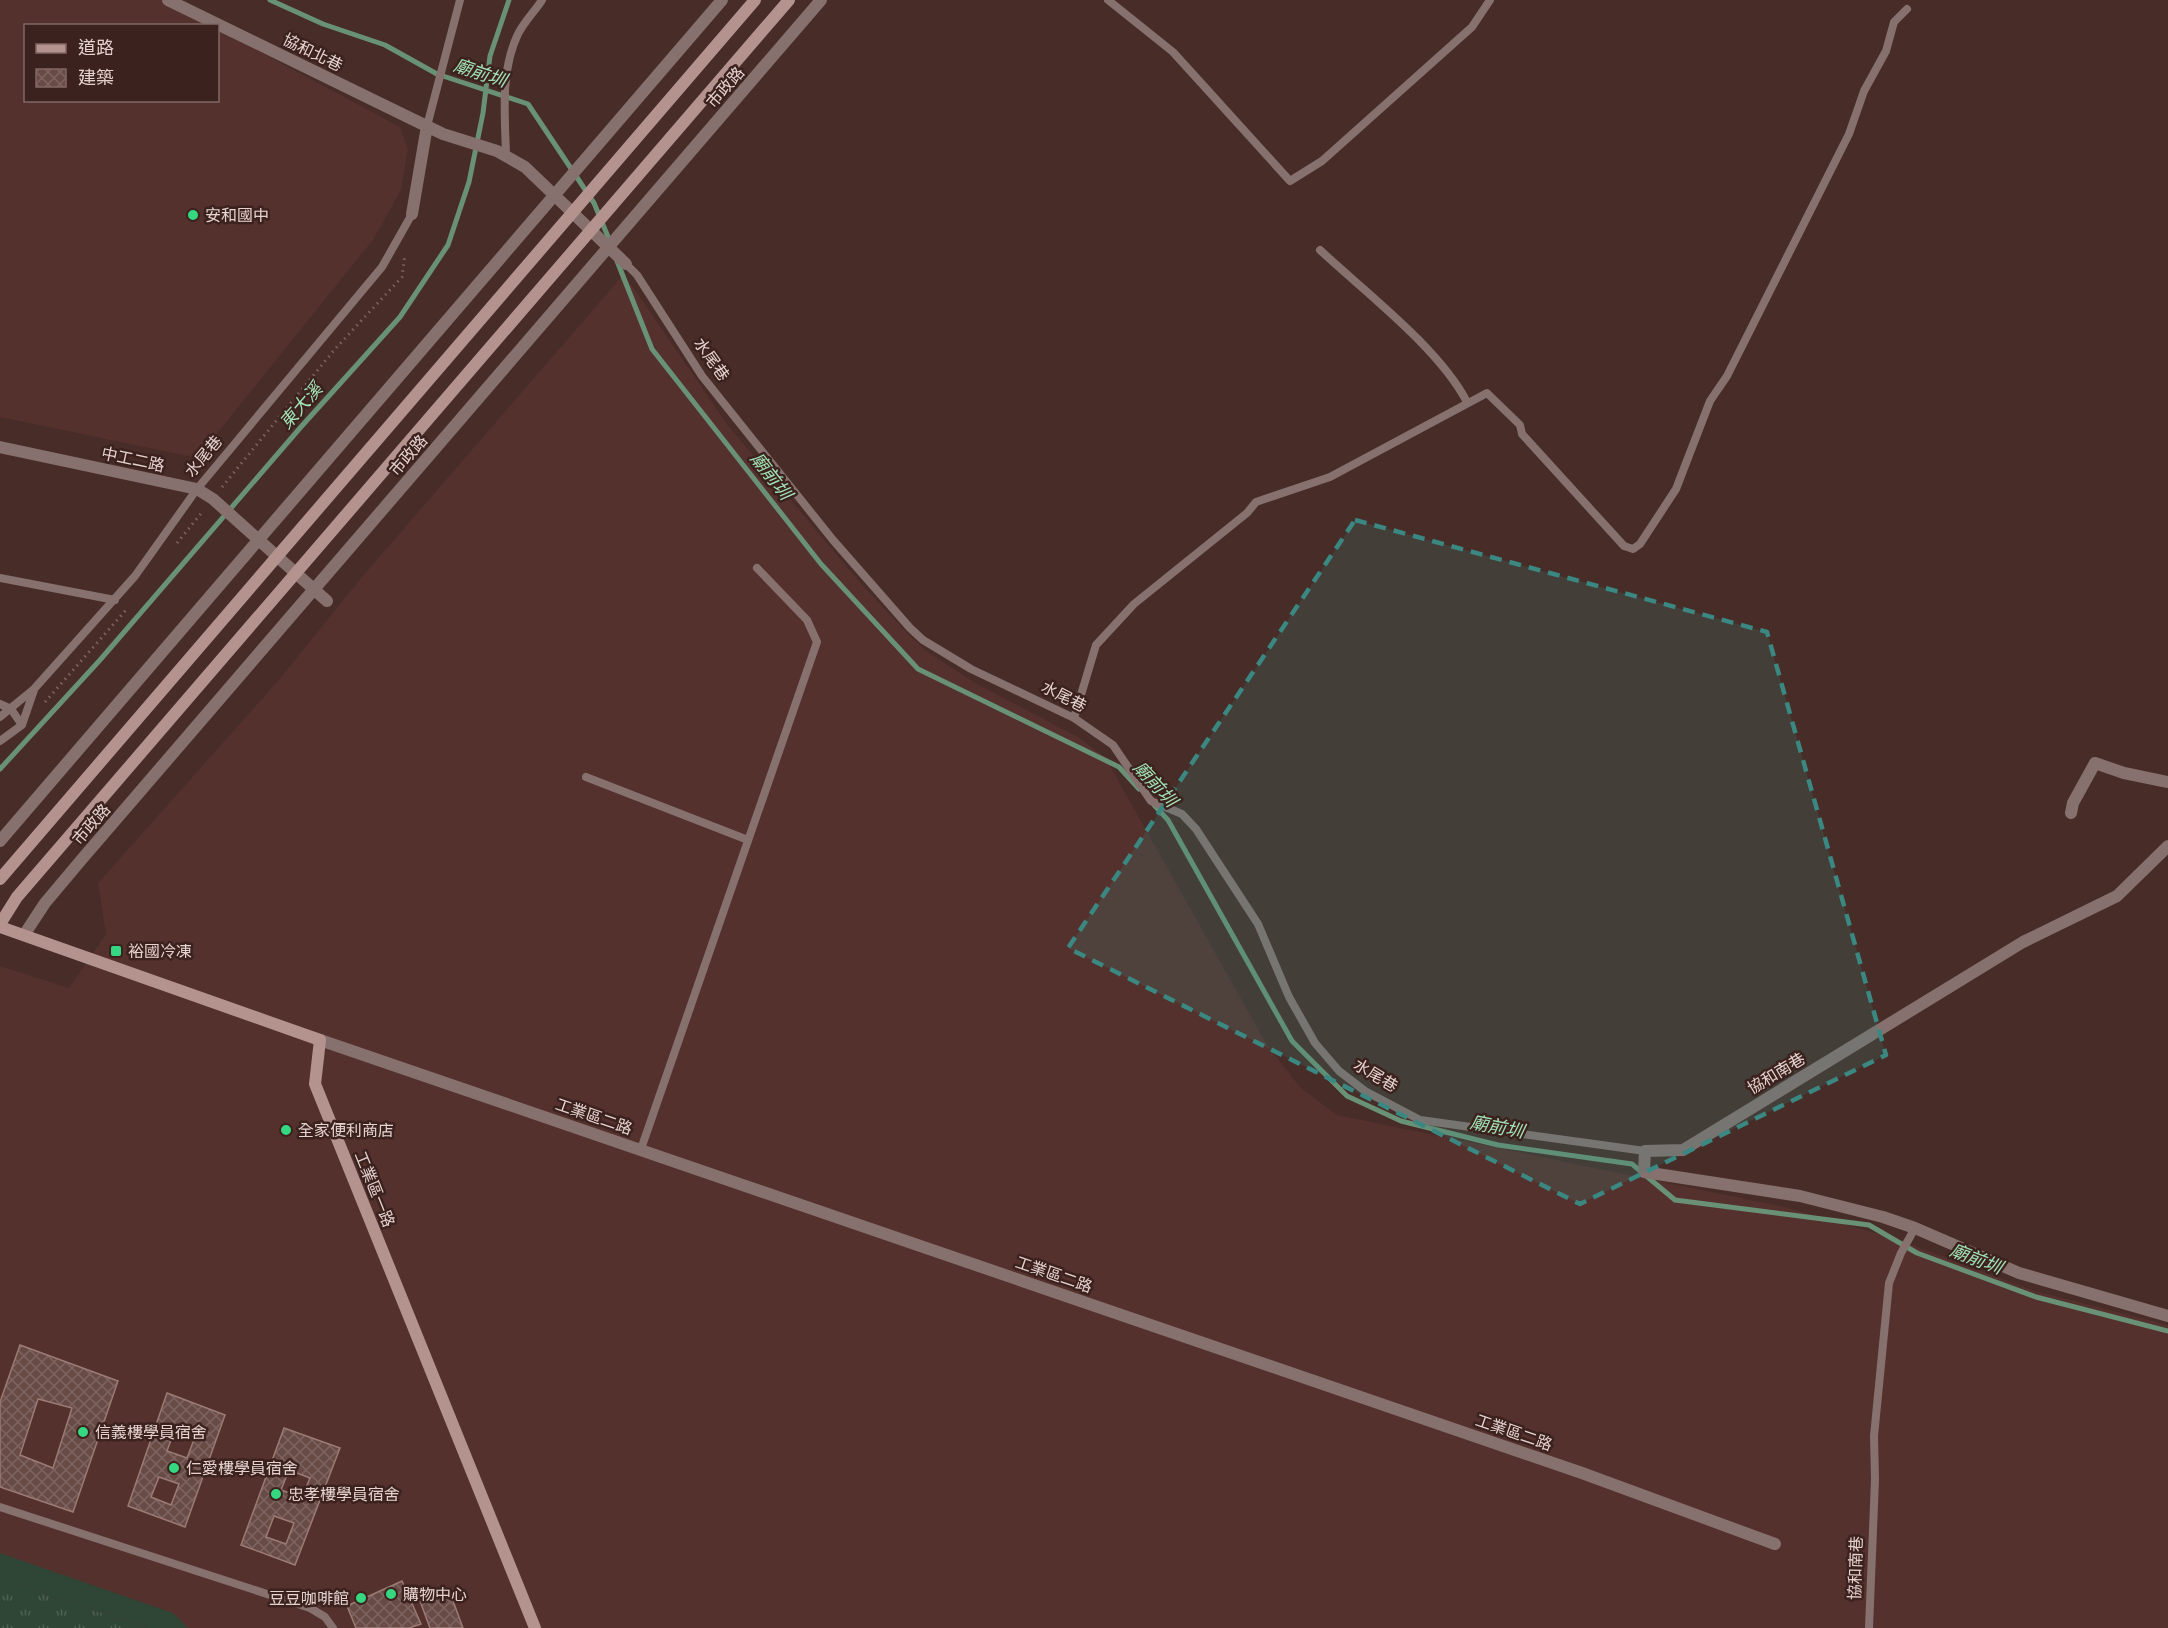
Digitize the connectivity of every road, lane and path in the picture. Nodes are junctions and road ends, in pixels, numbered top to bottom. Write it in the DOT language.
graph roads {
  1 [pos="168,0"];
  2 [pos="460,0"];
  3 [pos="542,0"];
  4 [pos="722,0"];
  5 [pos="755,0"];
  6 [pos="789,0"];
  7 [pos="821,0"];
  8 [pos="1108,0"];
  9 [pos="1490,0"];
  10 [pos="1907,9"];
  11 [pos="217,24"];
  12 [pos="219,25"];
  13 [pos="427,126"];
  14 [pos="502,153"];
  15 [pos="555,195"];
  16 [pos="573,212"];
  17 [pos="412,214"];
  18 [pos="590,229"];
  19 [pos="407,245"];
  20 [pos="609,248"];
  21 [pos="1320,250"];
  22 [pos="626,264"];
  23 [pos="1467,402"];
  24 [pos="0,447"];
  25 [pos="197,489"];
  26 [pos="213,499"];
  27 [pos="259,541"];
  28 [pos="277,558"];
  29 [pos="757,568"];
  30 [pos="296,574"];
  31 [pos="0,579"];
  32 [pos="314,590"];
  33 [pos="115,600"];
  34 [pos="327,602"];
  35 [pos="34,689"];
  36 [pos="0,704"];
  37 [pos="11,709"];
  38 [pos="0,717"];
  39 [pos="1074,718"];
  40 [pos="22,724"];
  41 [pos="0,741"];
  42 [pos="585,777"];
  43 [pos="2168,782"];
  44 [pos="2071,813"];
  45 [pos="0,840"];
  46 [pos="748,840"];
  47 [pos="2168,846"];
  48 [pos="0,879"];
  49 [pos="0,925"];
  50 [pos="24,935"];
  51 [pos="320,1040"];
  52 [pos="641,1149"];
  53 [pos="1645,1151"];
  54 [pos="1915,1228"];
  55 [pos="2168,1316"];
  56 [pos="0,1507"];
  57 [pos="1775,1544"];
  58 [pos="333,1628"];
  59 [pos="535,1628"];
  60 [pos="1869,1628"];
  1 -- 11 [label="street, 協和北巷"];
  2 -- 13 [label="lane, 水尾巷"];
  3 -- 14 [label="lane"];
  4 -- 15 [label="street"];
  5 -- 16 [label="street, 市政路"];
  6 -- 18 [label="street, 市政路"];
  7 -- 20 [label="street, 市政路"];
  8 -- 9 [label="lane"];
  10 -- 23 [label="lane"];
  12 -- 13 [label="street, 協和北巷"];
  13 -- 14 [label="street, 協和北巷"];
  13 -- 17 [label="street, 水尾巷"];
  14 -- 15 [label="street, 水尾巷"];
  15 -- 16 [label="street, 水尾巷"];
  15 -- 27 [label="street"];
  16 -- 18 [label="street, 水尾巷"];
  16 -- 28 [label="street, 市政路"];
  17 -- 25 [label="lane, 水尾巷"];
  18 -- 20 [label="street, 水尾巷"];
  18 -- 30 [label="street, 市政路"];
  19 -- 26 [label="path"];
  20 -- 22 [label="street, 水尾巷"];
  20 -- 32 [label="street, 市政路"];
  21 -- 23 [label="lane"];
  22 -- 39 [label="lane, 水尾巷"];
  23 -- 39 [label="lane"];
  24 -- 25 [label="street, 中工二路"];
  25 -- 26 [label="street, 中工二路"];
  25 -- 33 [label="lane, 水尾巷"];
  26 -- 27 [label="street, 中工二路"];
  27 -- 28 [label="street, 中工二路"];
  27 -- 45 [label="street"];
  28 -- 30 [label="street, 中工二路"];
  28 -- 48 [label="street, 市政路"];
  29 -- 46 [label="lane"];
  30 -- 32 [label="street, 中工二路"];
  30 -- 49 [label="street, 市政路"];
  31 -- 33 [label="lane"];
  32 -- 34 [label="street, 中工二路"];
  32 -- 50 [label="street, 市政路"];
  33 -- 35 [label="lane, 水尾巷"];
  35 -- 37 [label="lane, 水尾巷"];
  35 -- 40 [label="lane, 水尾巷"];
  36 -- 37 [label="lane"];
  37 -- 38 [label="lane, 水尾巷"];
  37 -- 40 [label="lane"];
  39 -- 53 [label="lane, 水尾巷"];
  40 -- 41 [label="lane"];
  42 -- 46 [label="lane"];
  43 -- 44 [label="street"];
  46 -- 52 [label="lane"];
  47 -- 53 [label="street, 協和南巷"];
  49 -- 50 [label="street"];
  50 -- 51 [label="street"];
  51 -- 52 [label="street, 工業區二路"];
  51 -- 59 [label="street, 工業區一路"];
  52 -- 57 [label="street, 工業區二路"];
  53 -- 54 [label="street"];
  54 -- 55 [label="street"];
  54 -- 60 [label="lane, 協和南巷"];
  56 -- 58 [label="lane"];
}
